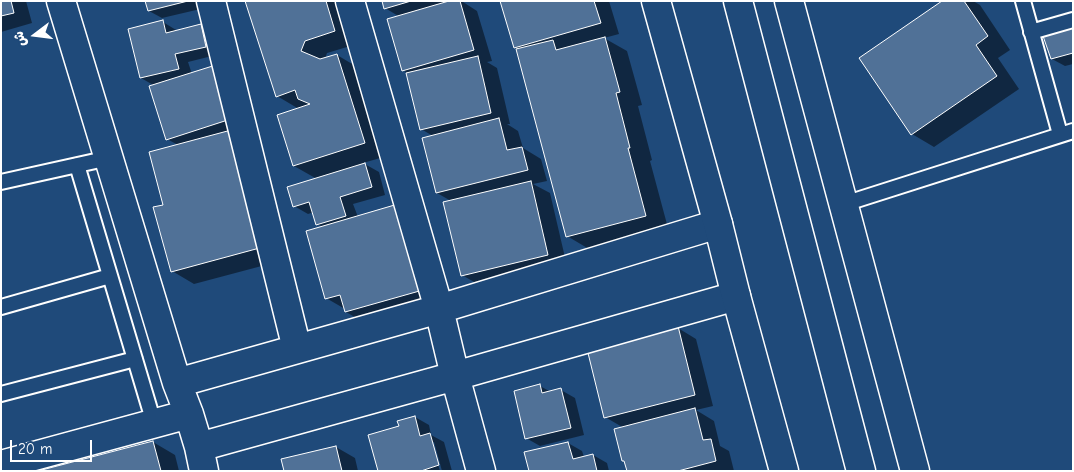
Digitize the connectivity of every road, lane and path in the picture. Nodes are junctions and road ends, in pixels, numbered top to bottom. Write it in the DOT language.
graph roads {
  1 [pos="61,1"];
  2 [pos="211,1"];
  3 [pos="350,1"];
  4 [pos="656,1"];
  5 [pos="738,1"];
  6 [pos="789,1"];
  7 [pos="1023,1"];
  8 [pos="1073,20"];
  9 [pos="1031,32"];
  10 [pos="1066,133"];
  11 [pos="109,158"];
  12 [pos="78,165"];
  13 [pos="1,182"];
  14 [pos="844,204"];
  15 [pos="718,224"];
  16 [pos="110,276"];
  17 [pos="736,296"];
  18 [pos="1,307"];
  19 [pos="439,310"];
  20 [pos="297,349"];
  21 [pos="135,359"];
  22 [pos="455,376"];
  23 [pos="177,383"];
  24 [pos="1,394"];
  25 [pos="189,414"];
  26 [pos="154,423"];
  27 [pos="202,459"];
  28 [pos="1,465"];
  29 [pos="481,471"];
  30 [pos="784,471"];
  31 [pos="861,471"];
  32 [pos="915,471"];
  1 -- 11 [label="street"];
  2 -- 20 [label="street"];
  3 -- 19 [label="street"];
  4 -- 15 [label="street"];
  5 -- 31 [label="street"];
  6 -- 14 [label="street"];
  7 -- 9 [label="lane"];
  8 -- 9 [label="lane"];
  9 -- 10 [label="lane"];
  10 -- 14 [label="lane"];
  11 -- 12 [label="lane"];
  11 -- 23 [label="street"];
  12 -- 13 [label="lane"];
  12 -- 16 [label="lane"];
  14 -- 32 [label="street"];
  15 -- 17 [label="street"];
  15 -- 19 [label="street"];
  16 -- 18 [label="lane"];
  16 -- 21 [label="lane"];
  17 -- 22 [label="street"];
  17 -- 30 [label="street"];
  19 -- 20 [label="street"];
  19 -- 22 [label="street"];
  20 -- 23 [label="street"];
  21 -- 24 [label="lane"];
  21 -- 26 [label="lane"];
  22 -- 27 [label="street"];
  22 -- 29 [label="street"];
  23 -- 25 [label="street"];
  25 -- 26 [label="street"];
  25 -- 27 [label="street"];
  26 -- 28 [label="street"];
}
